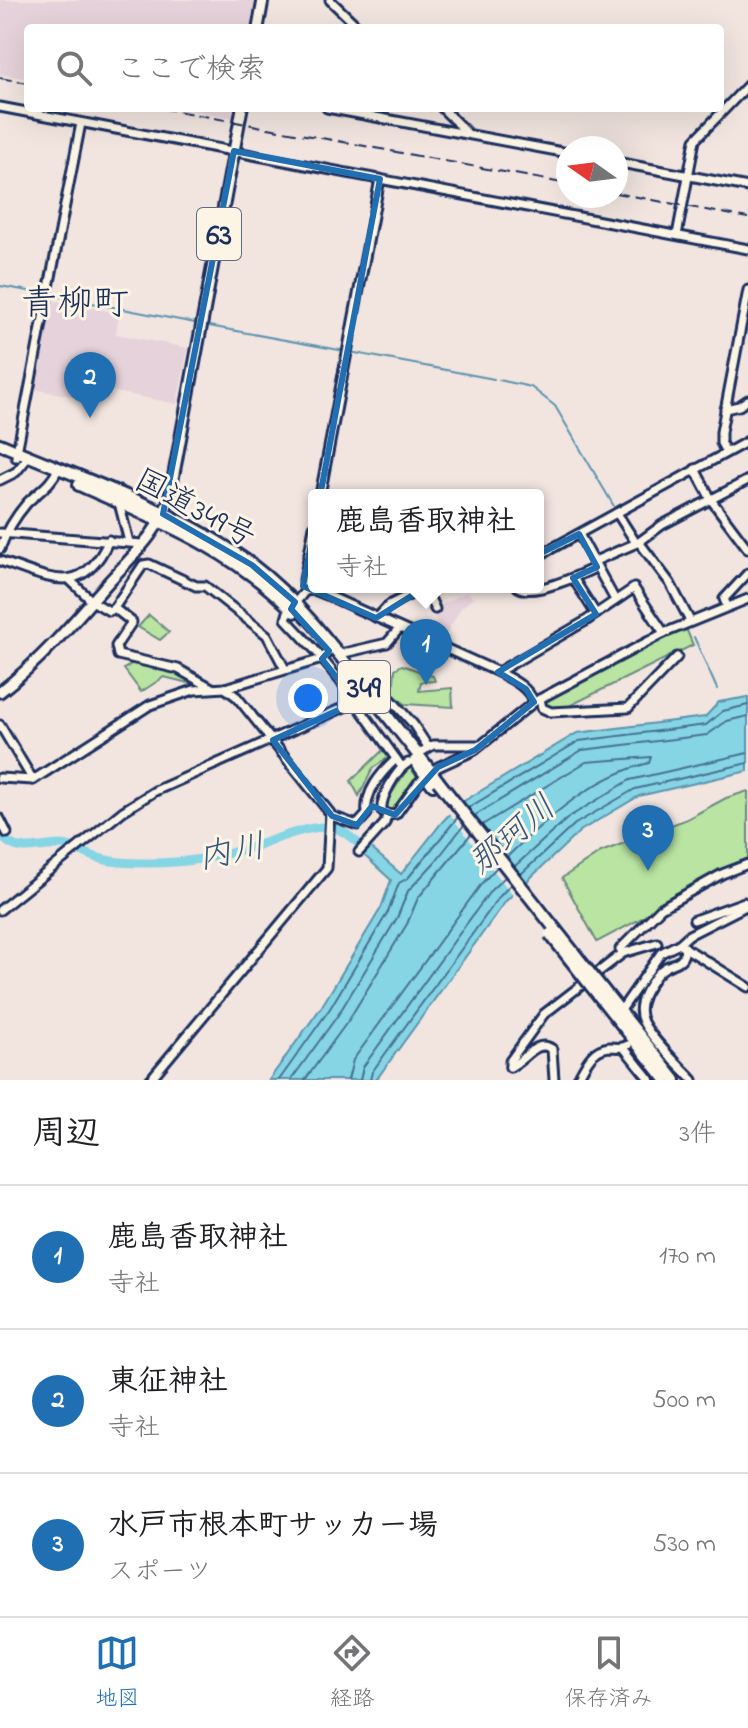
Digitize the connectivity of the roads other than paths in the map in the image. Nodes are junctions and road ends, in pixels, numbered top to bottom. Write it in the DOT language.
graph roads {
  1 [pos="263,0"];
  2 [pos="330,0"];
  3 [pos="259,24"];
  4 [pos="355,24"];
  5 [pos="748,85"];
  6 [pos="0,107"];
  7 [pos="724,110"];
  8 [pos="24,112"];
  9 [pos="25,112"];
  10 [pos="241,112"];
  11 [pos="348,112"];
  12 [pos="446,112"];
  13 [pos="722,112"];
  14 [pos="81,123"];
  15 [pos="469,135"];
  16 [pos="234,151"];
  17 [pos="556,151"];
  18 [pos="628,164"];
  19 [pos="688,176"];
  20 [pos="380,179"];
  21 [pos="748,187"];
  22 [pos="677,235"];
  23 [pos="748,249"];
  24 [pos="748,290"];
  25 [pos="745,322"];
  26 [pos="748,400"];
  27 [pos="725,409"];
  28 [pos="748,441"];
  29 [pos="0,444"];
  30 [pos="0,450"];
  31 [pos="726,452"];
  32 [pos="20,457"];
  33 [pos="695,469"];
  34 [pos="57,472"];
  35 [pos="0,480"];
  36 [pos="748,480"];
  37 [pos="321,489"];
  38 [pos="712,501"];
  39 [pos="119,503"];
  40 [pos="617,513"];
  41 [pos="162,518"];
  42 [pos="3,533"];
  43 [pos="579,534"];
  44 [pos="109,540"];
  45 [pos="129,542"];
  46 [pos="638,543"];
  47 [pos="142,544"];
  48 [pos="0,549"];
  49 [pos="748,549"];
  50 [pos="544,553"];
  51 [pos="308,559"];
  52 [pos="0,561"];
  53 [pos="596,564"];
  54 [pos="748,573"];
  55 [pos="573,578"];
  56 [pos="71,581"];
  57 [pos="544,586"];
  58 [pos="305,591"];
  59 [pos="308,591"];
  60 [pos="321,593"];
  61 [pos="414,593"];
  62 [pos="428,593"];
  63 [pos="748,599"];
  64 [pos="615,600"];
  65 [pos="92,601"];
  66 [pos="293,606"];
  67 [pos="727,606"];
  68 [pos="114,608"];
  69 [pos="435,609"];
  70 [pos="596,614"];
  71 [pos="377,618"];
  72 [pos="690,621"];
  73 [pos="399,629"];
  74 [pos="664,633"];
  75 [pos="330,655"];
  76 [pos="677,657"];
  77 [pos="285,669"];
  78 [pos="498,672"];
  79 [pos="212,688"];
  80 [pos="225,688"];
  81 [pos="0,692"];
  82 [pos="379,698"];
  83 [pos="537,700"];
  84 [pos="356,702"];
  85 [pos="0,725"];
  86 [pos="273,740"];
  87 [pos="482,744"];
  88 [pos="396,759"];
  89 [pos="0,778"];
  90 [pos="433,779"];
  91 [pos="33,780"];
  92 [pos="387,815"];
  93 [pos="0,819"];
  94 [pos="331,820"];
  95 [pos="7,833"];
  96 [pos="359,852"];
  97 [pos="748,864"];
  98 [pos="748,905"];
  99 [pos="0,910"];
  100 [pos="694,920"];
  101 [pos="657,943"];
  102 [pos="682,946"];
  103 [pos="623,953"];
  104 [pos="748,987"];
  105 [pos="617,1014"];
  106 [pos="669,1078"];
  107 [pos="150,1080"];
  108 [pos="554,1080"];
  109 [pos="577,1080"];
  110 [pos="650,1080"];
  111 [pos="693,1080"];
  1 -- 3 [label="main road"];
  2 -- 4 [label="street"];
  5 -- 7 [label="street"];
  6 -- 8 [label="street"];
  9 -- 14 [label="street"];
  10 -- 16 [label="main road, 63"];
  11 -- 15 [label="street"];
  12 -- 15 [label="street"];
  13 -- 19 [label="street"];
  14 -- 16 [label="street"];
  14 -- 32 [label="street"];
  15 -- 17 [label="street"];
  16 -- 20 [label="street"];
  16 -- 41 [label="main road, 63"];
  18 -- 19 [label="street"];
  19 -- 21 [label="street"];
  19 -- 22 [label="street"];
  20 -- 22 [label="street"];
  20 -- 37 [label="street"];
  22 -- 23 [label="street"];
  24 -- 25 [label="street"];
  25 -- 27 [label="street"];
  26 -- 27 [label="street"];
  27 -- 31 [label="street"];
  28 -- 31 [label="street"];
  29 -- 32 [label="highway, 国道349号 / 349"];
  30 -- 32 [label="highway, 国道349号 / 349"];
  31 -- 33 [label="street"];
  32 -- 34 [label="highway, 国道349号 / 349"];
  32 -- 35 [label="street"];
  33 -- 38 [label="street"];
  33 -- 40 [label="street"];
  34 -- 39 [label="highway, 国道349号 / 349"];
  34 -- 41 [label="highway, 国道349号 / 349"];
  34 -- 42 [label="street"];
  36 -- 38 [label="street"];
  38 -- 46 [label="street"];
  38 -- 49 [label="street"];
  39 -- 41 [label="highway, 国道349号 / 349"];
  39 -- 45 [label="street"];
  40 -- 43 [label="street"];
  40 -- 46 [label="street"];
  41 -- 47 [label="main road, 63"];
  41 -- 66 [label="highway, 国道349号 / 349"];
  42 -- 44 [label="street"];
  42 -- 48 [label="street"];
  43 -- 50 [label="street"];
  43 -- 53 [label="street"];
  44 -- 45 [label="street"];
  44 -- 56 [label="street"];
  45 -- 47 [label="street"];
  46 -- 53 [label="street"];
  46 -- 72 [label="street"];
  47 -- 65 [label="main road, 63"];
  51 -- 58 [label="street"];
  52 -- 56 [label="street"];
  53 -- 55 [label="street"];
  53 -- 64 [label="street"];
  54 -- 67 [label="street"];
  55 -- 57 [label="street"];
  55 -- 70 [label="street"];
  56 -- 65 [label="street"];
  58 -- 59 [label="street"];
  58 -- 66 [label="street"];
  60 -- 71 [label="street"];
  61 -- 71 [label="street"];
  62 -- 69 [label="street"];
  63 -- 67 [label="street"];
  64 -- 70 [label="street"];
  64 -- 74 [label="street"];
  65 -- 68 [label="street"];
  65 -- 81 [label="main road, 63"];
  66 -- 75 [label="highway, 国道349号 / 349"];
  66 -- 75 [label="street"];
  67 -- 72 [label="street"];
  68 -- 77 [label="street"];
  68 -- 79 [label="street"];
  70 -- 78 [label="street"];
  71 -- 73 [label="street"];
  72 -- 74 [label="street"];
  73 -- 75 [label="street"];
  73 -- 78 [label="street"];
  74 -- 83 [label="street"];
  75 -- 77 [label="street"];
  75 -- 84 [label="street"];
  75 -- 90 [label="highway, 国道349号 / 349"];
  76 -- 83 [label="street"];
  77 -- 80 [label="street"];
  78 -- 83 [label="street"];
  79 -- 80 [label="street"];
  79 -- 91 [label="street"];
  80 -- 86 [label="street"];
  82 -- 87 [label="street"];
  83 -- 87 [label="street"];
  84 -- 86 [label="street"];
  84 -- 88 [label="street"];
  85 -- 91 [label="street"];
  86 -- 94 [label="street"];
  86 -- 99 [label="street"];
  87 -- 90 [label="street"];
  88 -- 92 [label="street"];
  88 -- 94 [label="street"];
  89 -- 91 [label="street"];
  90 -- 92 [label="street"];
  90 -- 105 [label="highway, 国道349号 / 349, bridge"];
  92 -- 96 [label="street"];
  93 -- 95 [label="street"];
  94 -- 107 [label="street"];
  97 -- 103 [label="street"];
  98 -- 100 [label="street"];
  98 -- 102 [label="street"];
  101 -- 103 [label="street"];
  102 -- 104 [label="street"];
  102 -- 105 [label="street"];
  102 -- 111 [label="street"];
  103 -- 108 [label="street"];
  105 -- 106 [label="highway, 国道349号 / 349"];
  109 -- 110 [label="street"];
}
